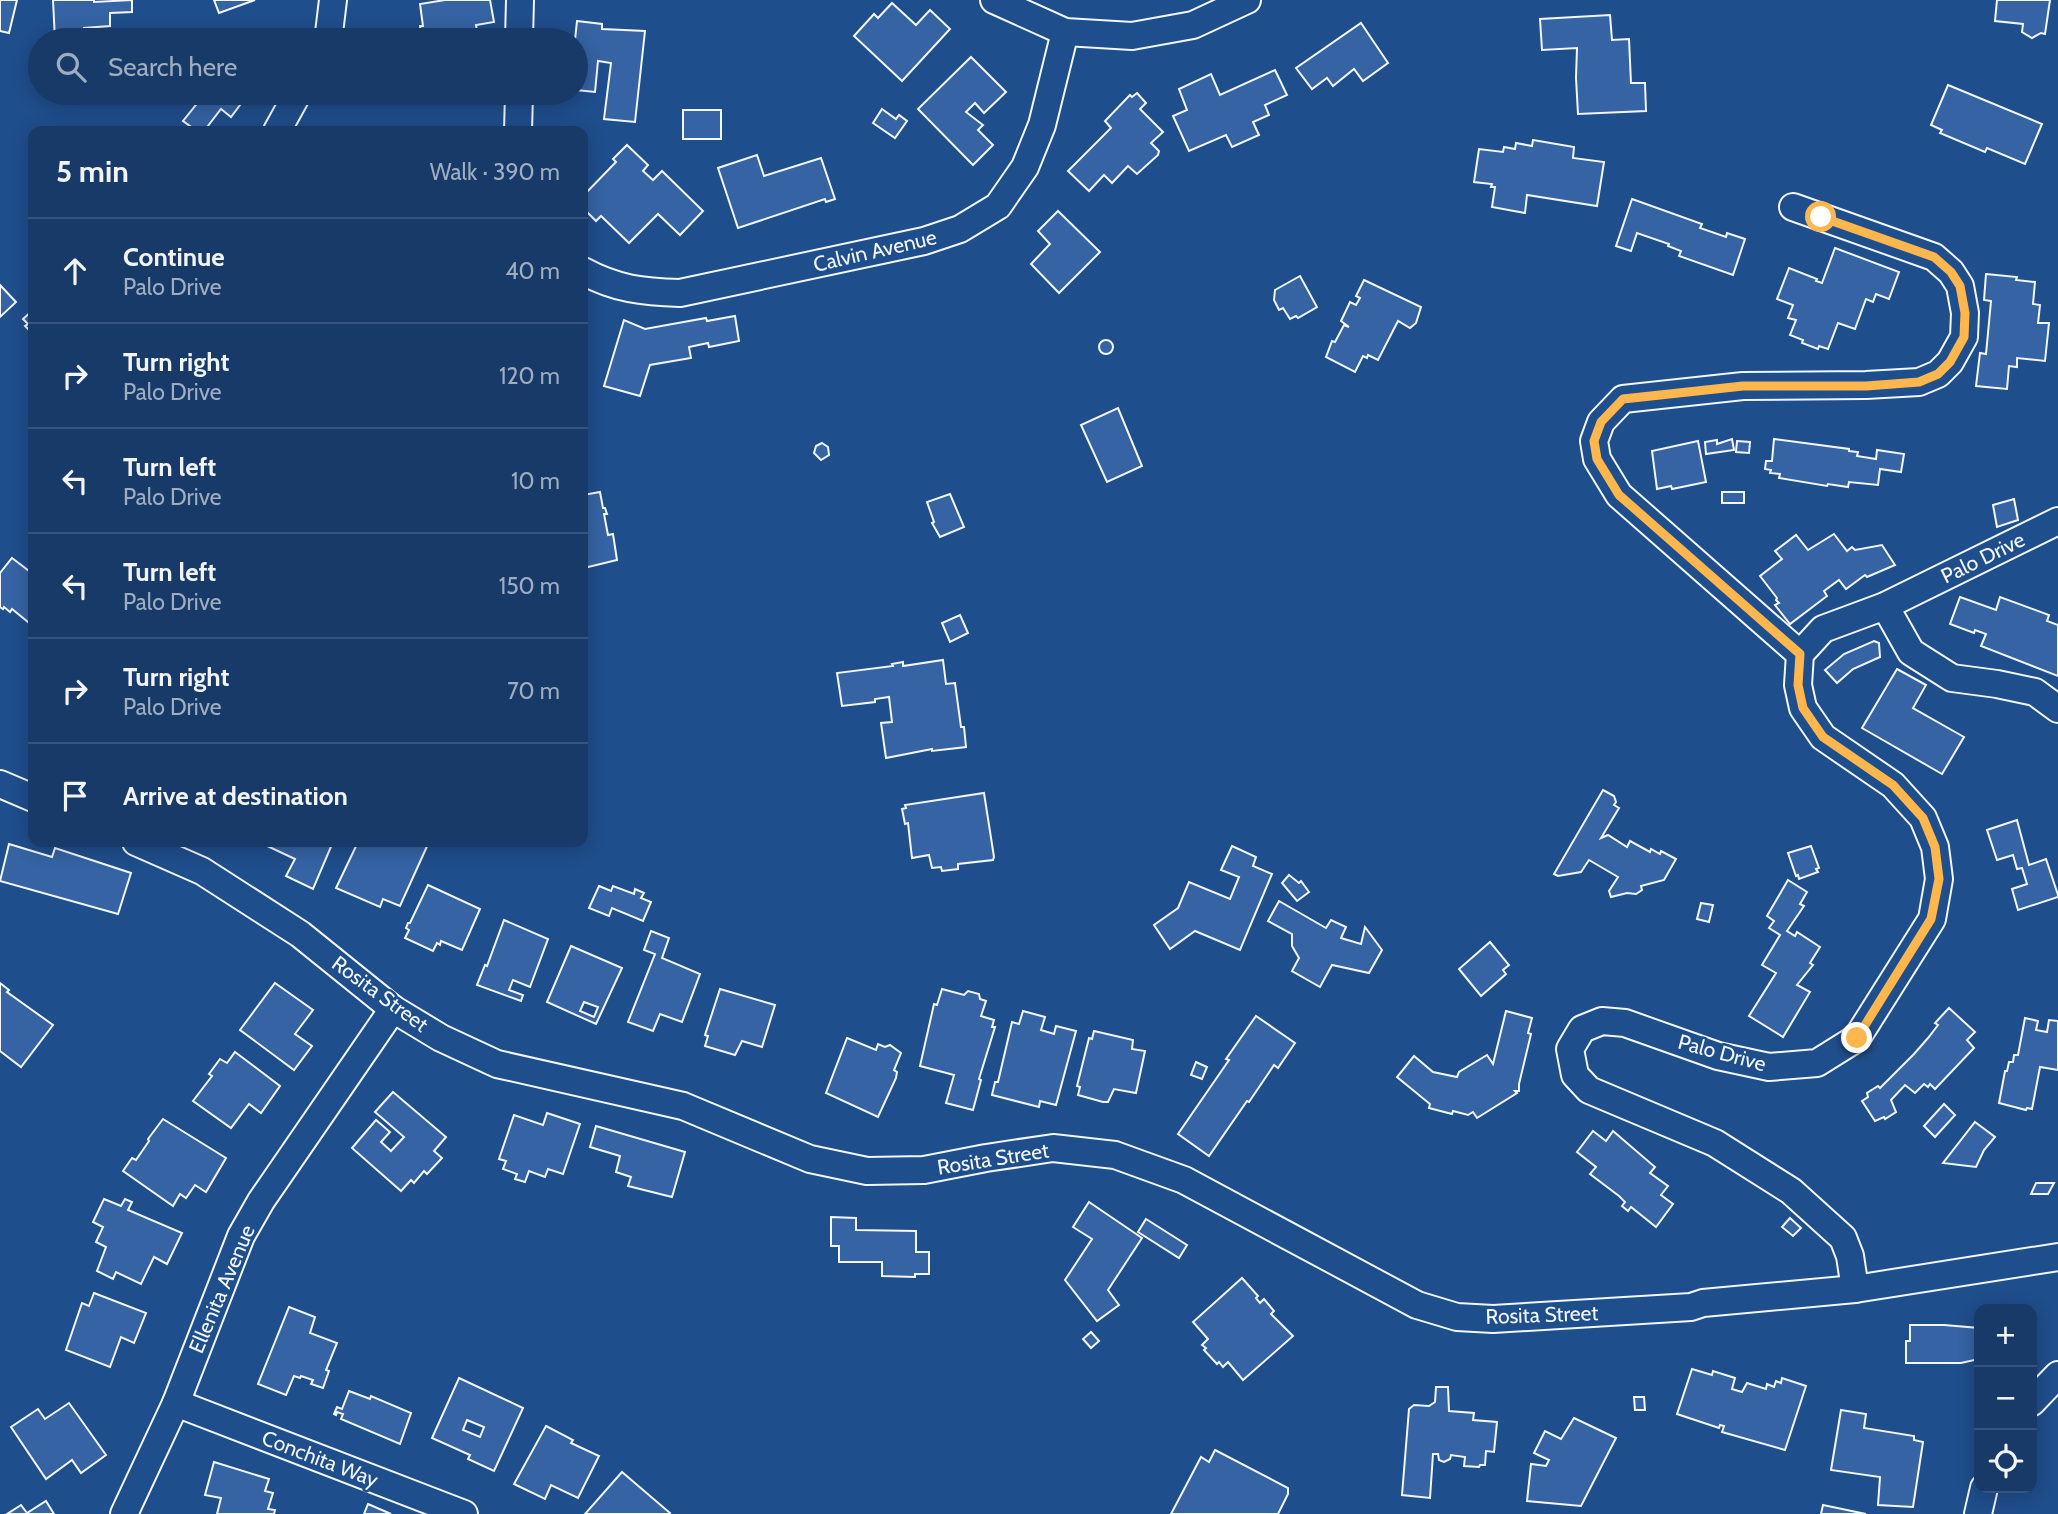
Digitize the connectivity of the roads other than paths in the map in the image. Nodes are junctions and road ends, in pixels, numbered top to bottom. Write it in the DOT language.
graph roads {
  1 [pos="333,0"];
  2 [pos="520,0"];
  3 [pos="994,0"];
  4 [pos="1247,0"];
  5 [pos="330,28"];
  6 [pos="519,28"];
  7 [pos="1065,32"];
  8 [pos="291,105"];
  9 [pos="519,105"];
  10 [pos="280,126"];
  11 [pos="519,126"];
  12 [pos="1793,208"];
  13 [pos="588,274"];
  14 [pos="2058,521"];
  15 [pos="1885,606"];
  16 [pos="1800,654"];
  17 [pos="2058,709"];
  18 [pos="0,784"];
  19 [pos="28,796"];
  20 [pos="147,847"];
  21 [pos="393,1009"];
  22 [pos="2058,1257"];
  23 [pos="1855,1289"];
  24 [pos="2058,1375"];
  25 [pos="2037,1397"];
  26 [pos="176,1404"];
  27 [pos="1983,1493"];
  28 [pos="124,1514"];
  29 [pos="464,1514"];
  30 [pos="1978,1514"];
  1 -- 5 [label="street"];
  2 -- 6 [label="street"];
  3 -- 7 [label="street"];
  4 -- 7 [label="street"];
  7 -- 13 [label="street, Calvin Avenue"];
  8 -- 10 [label="street"];
  9 -- 11 [label="street"];
  12 -- 16 [label="street"];
  14 -- 15 [label="street, Palo Drive"];
  15 -- 16 [label="street, Palo Drive"];
  15 -- 17 [label="street"];
  16 -- 23 [label="street, Palo Drive"];
  18 -- 19 [label="street"];
  20 -- 21 [label="street, Rosita Street"];
  21 -- 23 [label="street, Rosita Street"];
  21 -- 26 [label="street, Ellenita Avenue"];
  22 -- 23 [label="street, Rosita Street"];
  24 -- 25 [label="street"];
  26 -- 28 [label="street, Ellenita Avenue"];
  26 -- 29 [label="street, Conchita Way"];
  27 -- 30 [label="street"];
}
